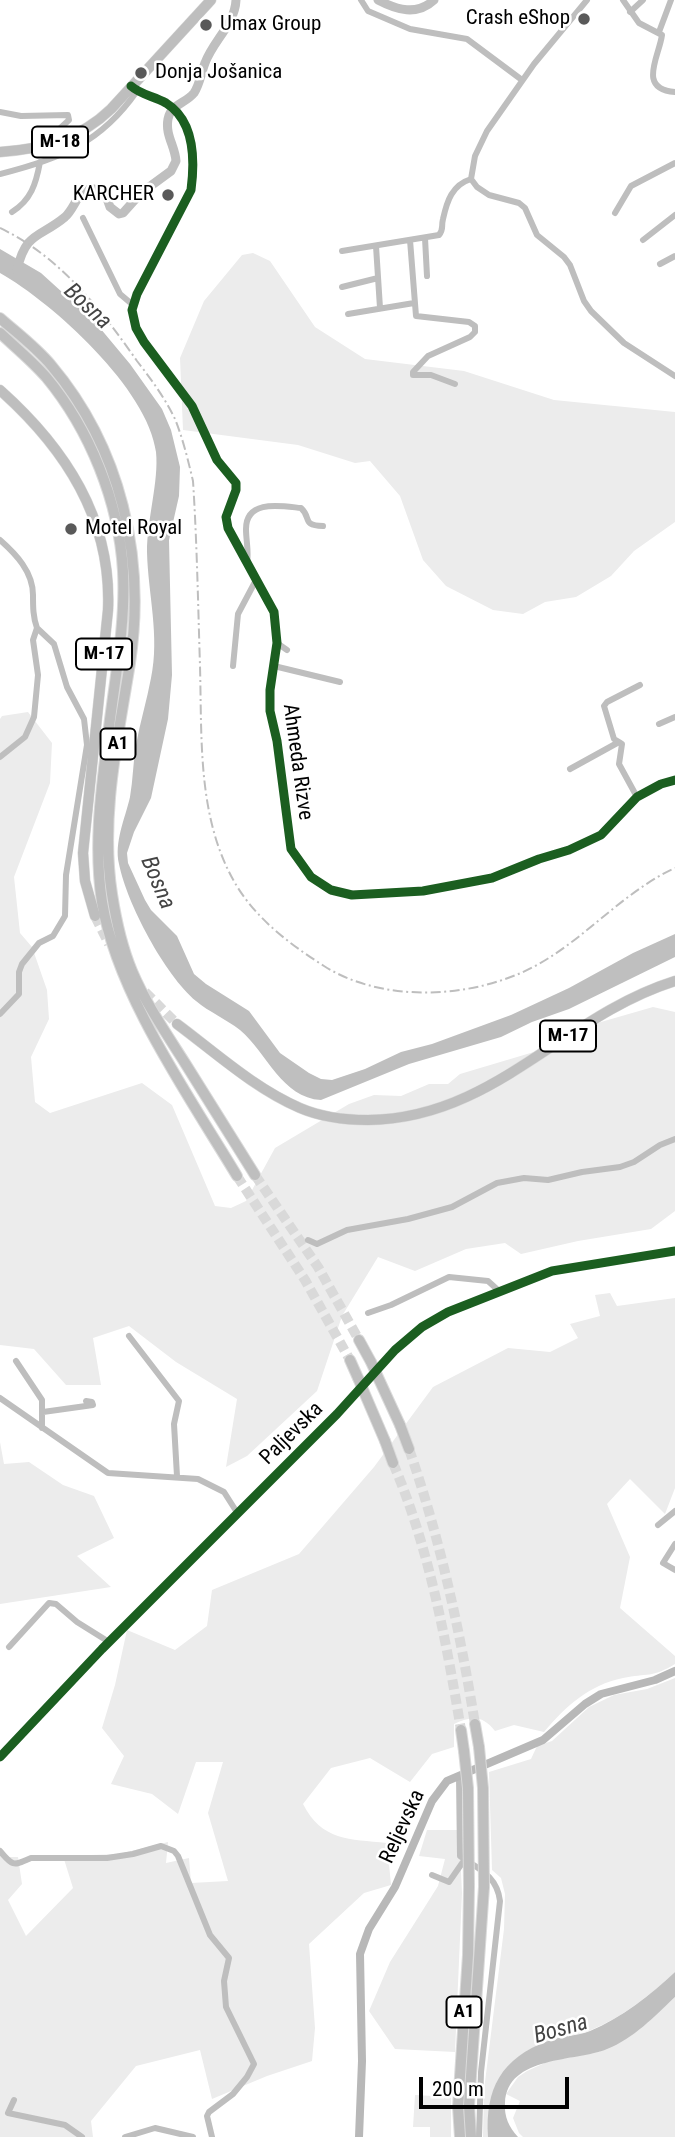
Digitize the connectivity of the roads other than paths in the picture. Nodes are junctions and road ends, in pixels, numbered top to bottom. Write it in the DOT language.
graph roads {
  1 [pos="211,0"];
  2 [pos="361,0"];
  3 [pos="587,0"];
  4 [pos="623,0"];
  5 [pos="643,0"];
  6 [pos="671,0"];
  7 [pos="630,12"];
  8 [pos="659,32"];
  9 [pos="522,80"];
  10 [pos="134,88"];
  11 [pos="675,92"];
  12 [pos="0,112"];
  13 [pos="52,145"];
  14 [pos="0,152"];
  15 [pos="40,162"];
  16 [pos="675,163"];
  17 [pos="0,173"];
  18 [pos="471,179"];
  19 [pos="12,212"];
  20 [pos="615,214"];
  21 [pos="675,215"];
  22 [pos="83,218"];
  23 [pos="425,237"];
  24 [pos="410,240"];
  25 [pos="643,240"];
  26 [pos="376,246"];
  27 [pos="342,251"];
  28 [pos="675,256"];
  29 [pos="660,264"];
  30 [pos="427,276"];
  31 [pos="378,278"];
  32 [pos="342,287"];
  33 [pos="414,303"];
  34 [pos="133,305"];
  35 [pos="380,308"];
  36 [pos="348,313"];
  37 [pos="0,318"];
  38 [pos="0,333"];
  39 [pos="675,376"];
  40 [pos="455,384"];
  41 [pos="0,390"];
  42 [pos="323,526"];
  43 [pos="0,540"];
  44 [pos="247,563"];
  45 [pos="256,580"];
  46 [pos="37,628"];
  47 [pos="277,643"];
  48 [pos="287,650"];
  49 [pos="233,666"];
  50 [pos="274,666"];
  51 [pos="340,682"];
  52 [pos="640,685"];
  53 [pos="675,717"];
  54 [pos="659,724"];
  55 [pos="619,742"];
  56 [pos="0,757"];
  57 [pos="570,769"];
  58 [pos="86,773"];
  59 [pos="675,780"];
  60 [pos="637,797"];
  61 [pos="95,916"];
  62 [pos="675,981"];
  63 [pos="0,1014"];
  64 [pos="177,1024"];
  65 [pos="675,1139"];
  66 [pos="256,1175"];
  67 [pos="237,1176"];
  68 [pos="308,1240"];
  69 [pos="675,1251"];
  70 [pos="499,1291"];
  71 [pos="368,1313"];
  72 [pos="129,1336"];
  73 [pos="359,1340"];
  74 [pos="350,1360"];
  75 [pos="16,1361"];
  76 [pos="0,1398"];
  77 [pos="86,1401"];
  78 [pos="43,1412"];
  79 [pos="42,1428"];
  80 [pos="409,1449"];
  81 [pos="393,1463"];
  82 [pos="177,1476"];
  83 [pos="675,1511"];
  84 [pos="238,1514"];
  85 [pos="658,1525"];
  86 [pos="675,1544"];
  87 [pos="675,1570"];
  88 [pos="109,1642"];
  89 [pos="9,1647"];
  90 [pos="675,1671"];
  91 [pos="475,1724"];
  92 [pos="461,1730"];
  93 [pos="0,1757"];
  94 [pos="458,1776"];
  95 [pos="0,1851"];
  96 [pos="465,1859"];
  97 [pos="432,1875"];
  98 [pos="14,2099"];
  99 [pos="82,2137"];
  100 [pos="125,2137"];
  101 [pos="193,2137"];
  102 [pos="212,2137"];
  103 [pos="359,2137"];
  104 [pos="460,2137"];
  105 [pos="471,2137"];
  106 [pos="478,2137"];
  1 -- 10 [label="main road"];
  2 -- 9 [label="street"];
  3 -- 9 [label="street"];
  4 -- 7 [label="street"];
  5 -- 7 [label="street"];
  6 -- 8 [label="street"];
  7 -- 8 [label="street"];
  8 -- 11 [label="street"];
  9 -- 18 [label="street"];
  10 -- 13 [label="main road, M-18"];
  10 -- 15 [label="street"];
  10 -- 34 [label="street"];
  12 -- 13 [label="street"];
  13 -- 14 [label="main road, M-18"];
  15 -- 17 [label="street"];
  15 -- 19 [label="street"];
  16 -- 20 [label="street"];
  18 -- 23 [label="street"];
  18 -- 39 [label="street"];
  21 -- 25 [label="street"];
  22 -- 34 [label="street"];
  23 -- 24 [label="street"];
  23 -- 30 [label="street"];
  24 -- 26 [label="street"];
  24 -- 33 [label="street"];
  26 -- 27 [label="street"];
  26 -- 31 [label="street"];
  28 -- 29 [label="street"];
  31 -- 32 [label="street"];
  31 -- 35 [label="street"];
  33 -- 35 [label="street"];
  33 -- 40 [label="street"];
  34 -- 44 [label="street, Ahmeda Rizve"];
  35 -- 36 [label="street"];
  37 -- 66 [label="highway, A1"];
  38 -- 67 [label="highway, A1"];
  41 -- 58 [label="main road, M-17"];
  42 -- 44 [label="street"];
  43 -- 46 [label="street"];
  44 -- 45 [label="street, Ahmeda Rizve"];
  45 -- 47 [label="street, Ahmeda Rizve"];
  45 -- 49 [label="street"];
  46 -- 56 [label="street"];
  46 -- 58 [label="street"];
  47 -- 48 [label="street"];
  47 -- 50 [label="street, Ahmeda Rizve"];
  50 -- 51 [label="street"];
  50 -- 60 [label="street, Ahmeda Rizve"];
  52 -- 55 [label="street"];
  53 -- 54 [label="street"];
  55 -- 57 [label="street"];
  55 -- 60 [label="street"];
  58 -- 61 [label="main road, M-17"];
  58 -- 63 [label="street"];
  59 -- 60 [label="street, Ahmeda Rizve"];
  62 -- 64 [label="main road, M-17"];
  65 -- 68 [label="street"];
  69 -- 70 [label="street, Paljevska"];
  70 -- 71 [label="street"];
  70 -- 84 [label="street, Paljevska"];
  72 -- 82 [label="street"];
  73 -- 80 [label="highway, bridge"];
  74 -- 81 [label="highway, bridge"];
  75 -- 78 [label="street"];
  76 -- 79 [label="street"];
  77 -- 78 [label="street"];
  78 -- 79 [label="street"];
  79 -- 82 [label="street"];
  82 -- 84 [label="street"];
  83 -- 85 [label="street"];
  84 -- 88 [label="street, Paljevska"];
  86 -- 87 [label="street"];
  88 -- 89 [label="street"];
  88 -- 93 [label="street, Paljevska"];
  90 -- 94 [label="main road, Reljevska"];
  91 -- 105 [label="highway, A1, bridge"];
  92 -- 104 [label="highway, A1, bridge"];
  94 -- 96 [label="street"];
  94 -- 103 [label="main road, Reljevska"];
  95 -- 102 [label="street"];
  96 -- 97 [label="street"];
  96 -- 106 [label="street"];
  98 -- 99 [label="street"];
  100 -- 101 [label="street"];
}
